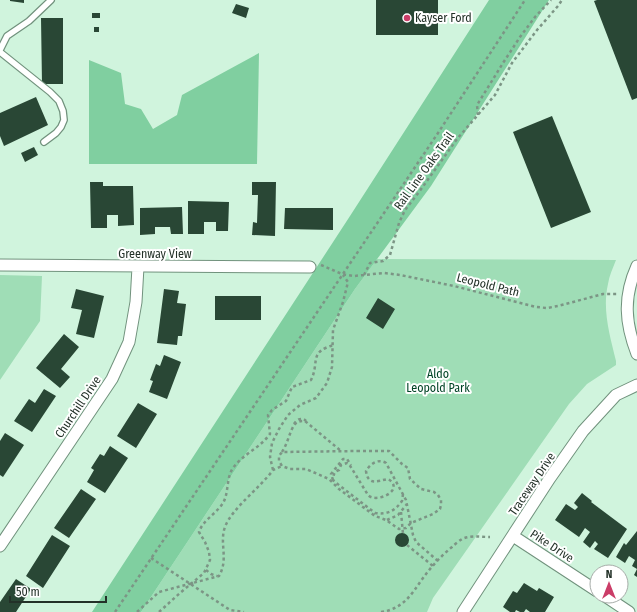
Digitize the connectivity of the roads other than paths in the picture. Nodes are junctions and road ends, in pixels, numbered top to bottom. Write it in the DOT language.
graph roads {
  1 [pos="51,0"];
  2 [pos="0,51"];
  3 [pos="44,142"];
  4 [pos="0,265"];
  5 [pos="138,266"];
  6 [pos="637,266"];
  7 [pos="310,267"];
  8 [pos="637,354"];
  9 [pos="637,385"];
  10 [pos="513,536"];
  11 [pos="0,546"];
  12 [pos="589,586"];
  13 [pos="617,604"];
  14 [pos="463,612"];
  15 [pos="629,612"];
  1 -- 2 [label="lane"];
  2 -- 3 [label="lane"];
  4 -- 5 [label="street, Greenway View"];
  5 -- 7 [label="street, Greenway View"];
  5 -- 11 [label="street, Churchill Drive"];
  6 -- 8 [label="street"];
  9 -- 10 [label="street, Traceway Drive"];
  10 -- 12 [label="street, Pike Drive"];
  10 -- 14 [label="street, Traceway Drive"];
  13 -- 15 [label="street"];
}
